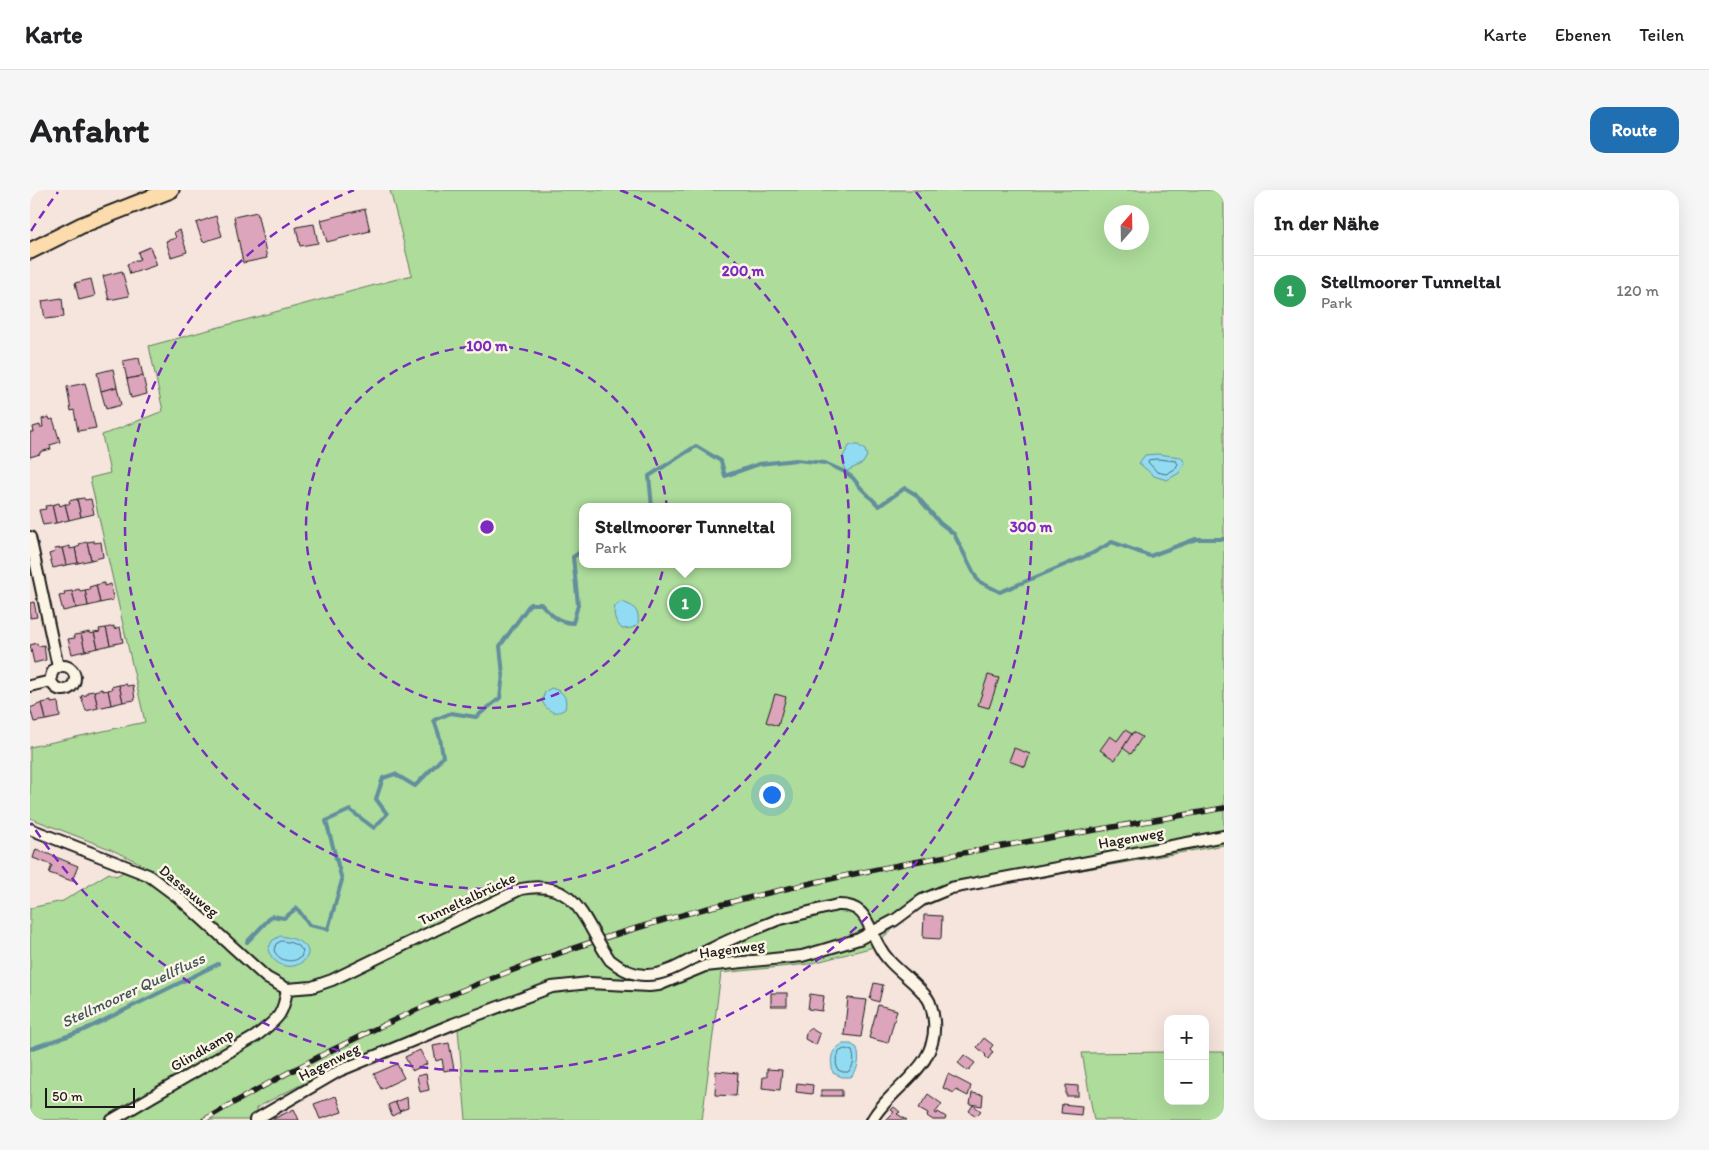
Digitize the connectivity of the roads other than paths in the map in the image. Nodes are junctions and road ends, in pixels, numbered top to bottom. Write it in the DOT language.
graph roads {
  1 [pos="171,190"];
  2 [pos="30,239"];
  3 [pos="46,242"];
  4 [pos="30,251"];
  5 [pos="30,537"];
  6 [pos="58,667"];
  7 [pos="51,681"];
  8 [pos="30,686"];
  9 [pos="30,828"];
  10 [pos="1224,836"];
  11 [pos="872,932"];
  12 [pos="287,989"];
  13 [pos="255,1119"];
  14 [pos="112,1120"];
  15 [pos="872,1120"];
  1 -- 3 [label="main road"];
  2 -- 3 [label="main road"];
  3 -- 4 [label="main road"];
  5 -- 6 [label="street"];
  6 -- 7 [label="street"];
  6 -- 7 [label="street"];
  7 -- 8 [label="street"];
  9 -- 12 [label="street, Dassauweg"];
  10 -- 11 [label="street, Hagenweg"];
  11 -- 12 [label="street, Tunneltalbrücke, bridge"];
  11 -- 13 [label="street, Hagenweg"];
  11 -- 15 [label="street, Tunneltalbrücke"];
  12 -- 14 [label="street, Glindkamp"];
}
